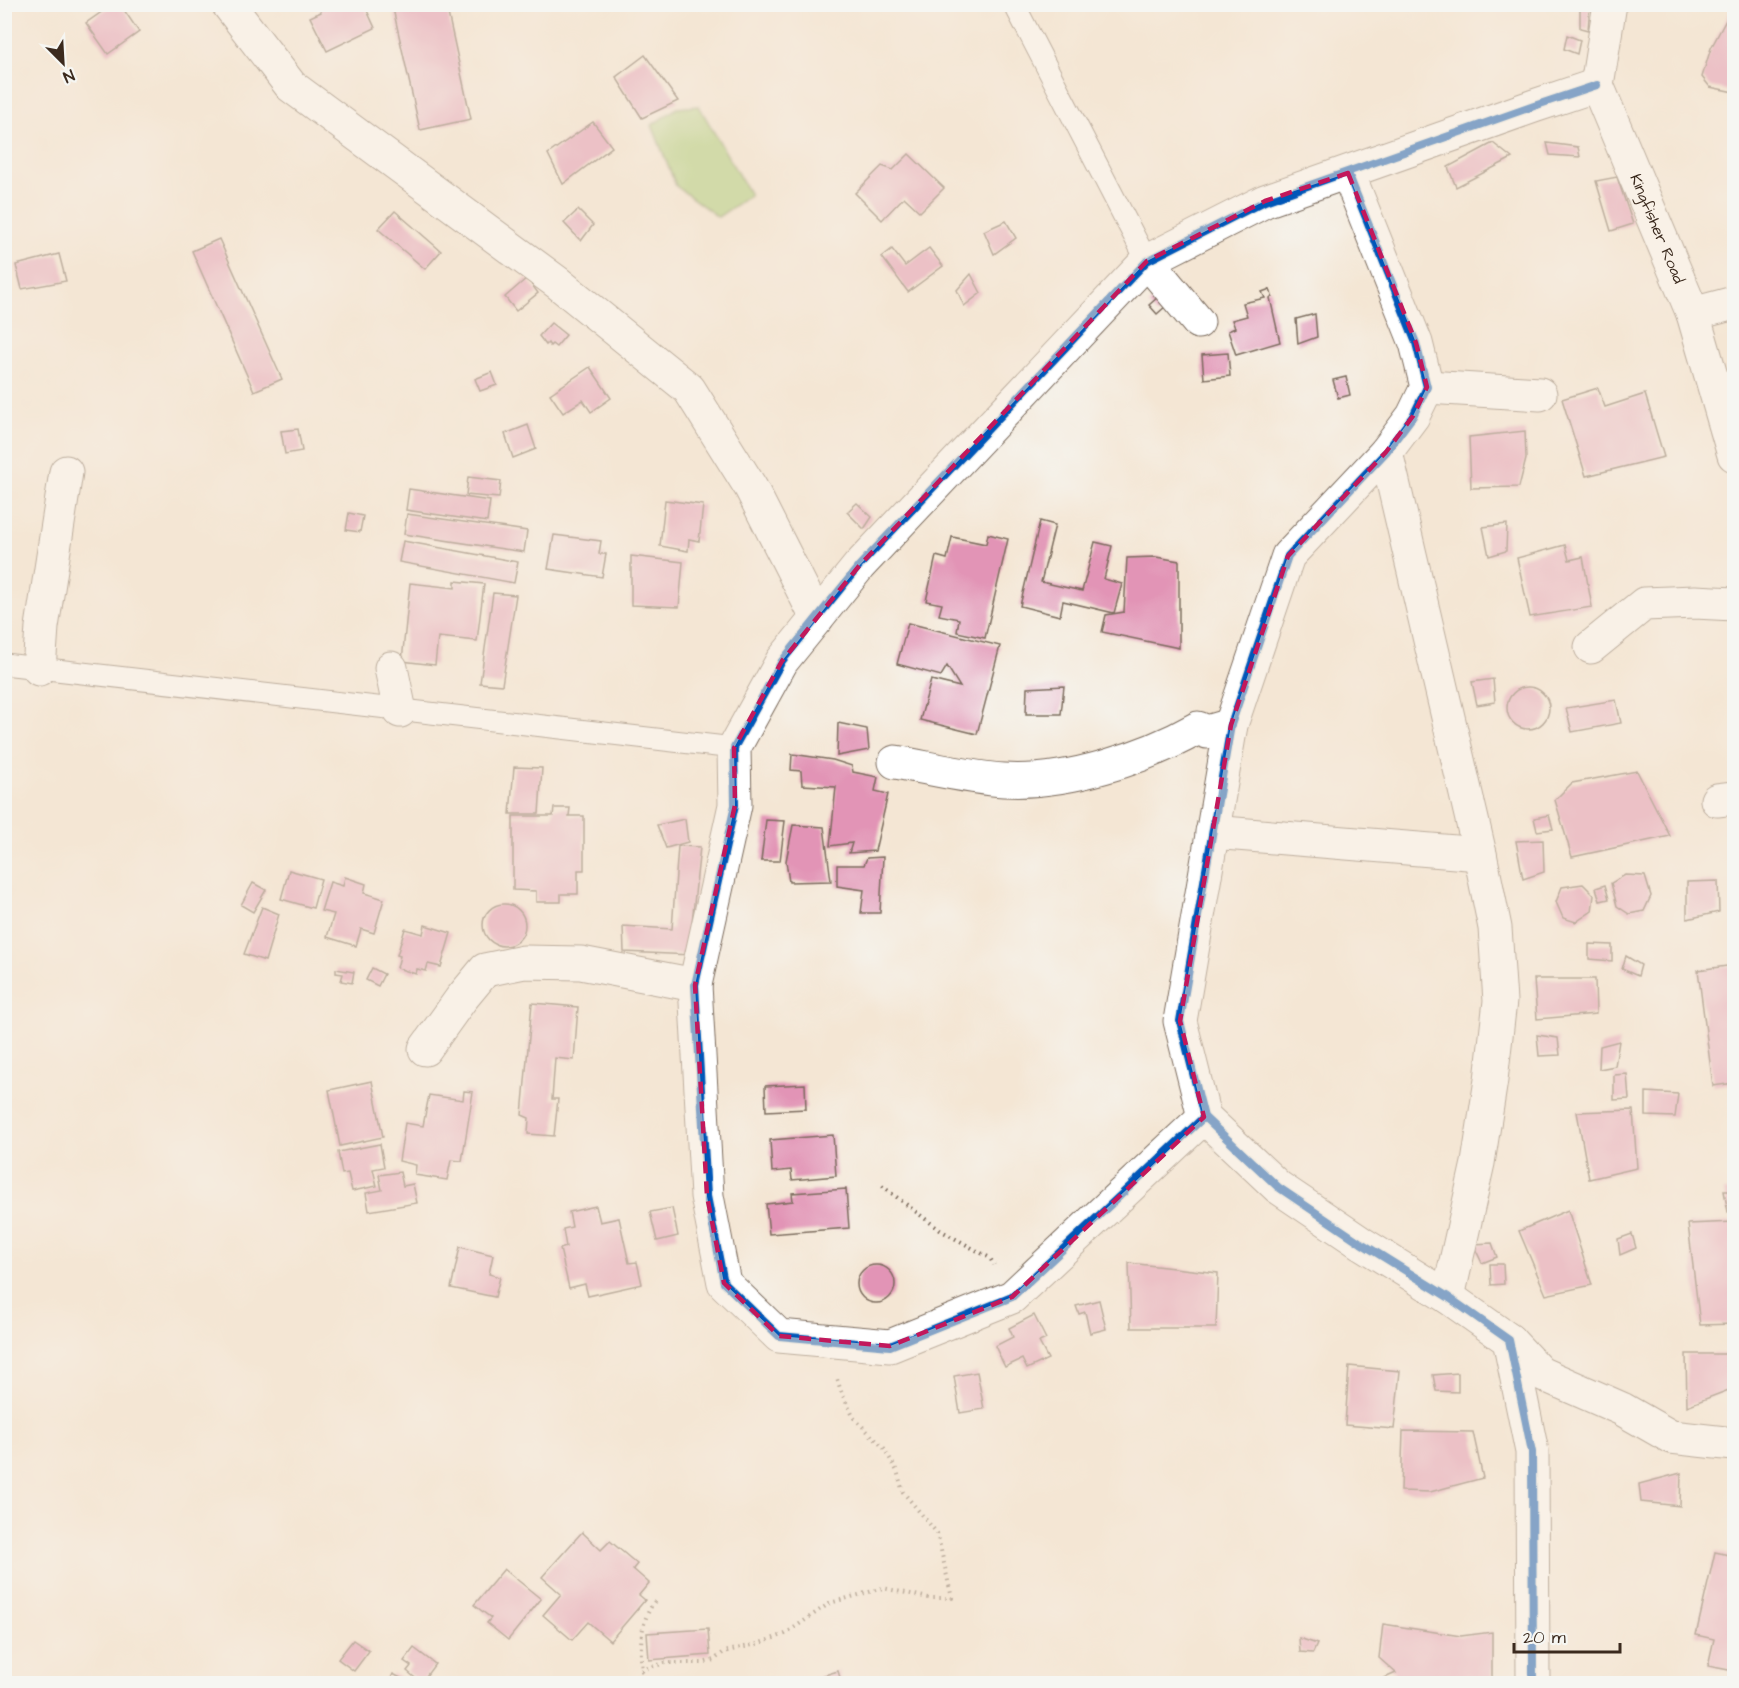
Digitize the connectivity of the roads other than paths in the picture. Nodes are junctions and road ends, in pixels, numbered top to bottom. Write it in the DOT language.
graph roads {
  1 [pos="228,4"];
  2 [pos="1014,4"];
  3 [pos="1610,4"];
  4 [pos="1598,85"];
  5 [pos="1348,173"];
  6 [pos="1147,261"];
  7 [pos="1734,303"];
  8 [pos="1693,314"];
  9 [pos="1198,322"];
  10 [pos="1427,387"];
  11 [pos="1540,394"];
  12 [pos="1386,452"];
  13 [pos="1734,455"];
  14 [pos="66,472"];
  15 [pos="1734,604"];
  16 [pos="817,618"];
  17 [pos="1591,646"];
  18 [pos="4,664"];
  19 [pos="391,668"];
  20 [pos="39,669"];
  21 [pos="400,711"];
  22 [pos="1231,725"];
  23 [pos="734,748"];
  24 [pos="895,762"];
  25 [pos="1212,832"];
  26 [pos="1480,854"];
  27 [pos="695,985"];
  28 [pos="425,1050"];
  29 [pos="1204,1117"];
  30 [pos="1448,1296"];
  31 [pos="1509,1340"];
  32 [pos="1734,1444"];
  33 [pos="1533,1683"];
  1 -- 16 [label="street"];
  2 -- 6 [label="lane"];
  3 -- 4 [label="street"];
  4 -- 5 [label="street"];
  4 -- 8 [label="street, Kingfisher Road"];
  5 -- 6 [label="street"];
  5 -- 10 [label="street"];
  6 -- 9 [label="street"];
  6 -- 16 [label="street"];
  7 -- 8 [label="street"];
  8 -- 13 [label="street, Kingfisher Road"];
  10 -- 11 [label="street"];
  10 -- 12 [label="street"];
  12 -- 22 [label="street"];
  12 -- 26 [label="street"];
  14 -- 20 [label="street"];
  15 -- 17 [label="street"];
  16 -- 23 [label="street"];
  18 -- 20 [label="lane"];
  19 -- 21 [label="street"];
  20 -- 21 [label="lane"];
  21 -- 23 [label="lane"];
  22 -- 24 [label="street"];
  22 -- 25 [label="street"];
  23 -- 27 [label="street"];
  25 -- 26 [label="street"];
  25 -- 29 [label="street"];
  26 -- 30 [label="street"];
  27 -- 28 [label="street"];
  27 -- 29 [label="street"];
  29 -- 30 [label="street"];
  30 -- 31 [label="street"];
  31 -- 32 [label="street"];
  31 -- 33 [label="street"];
}
